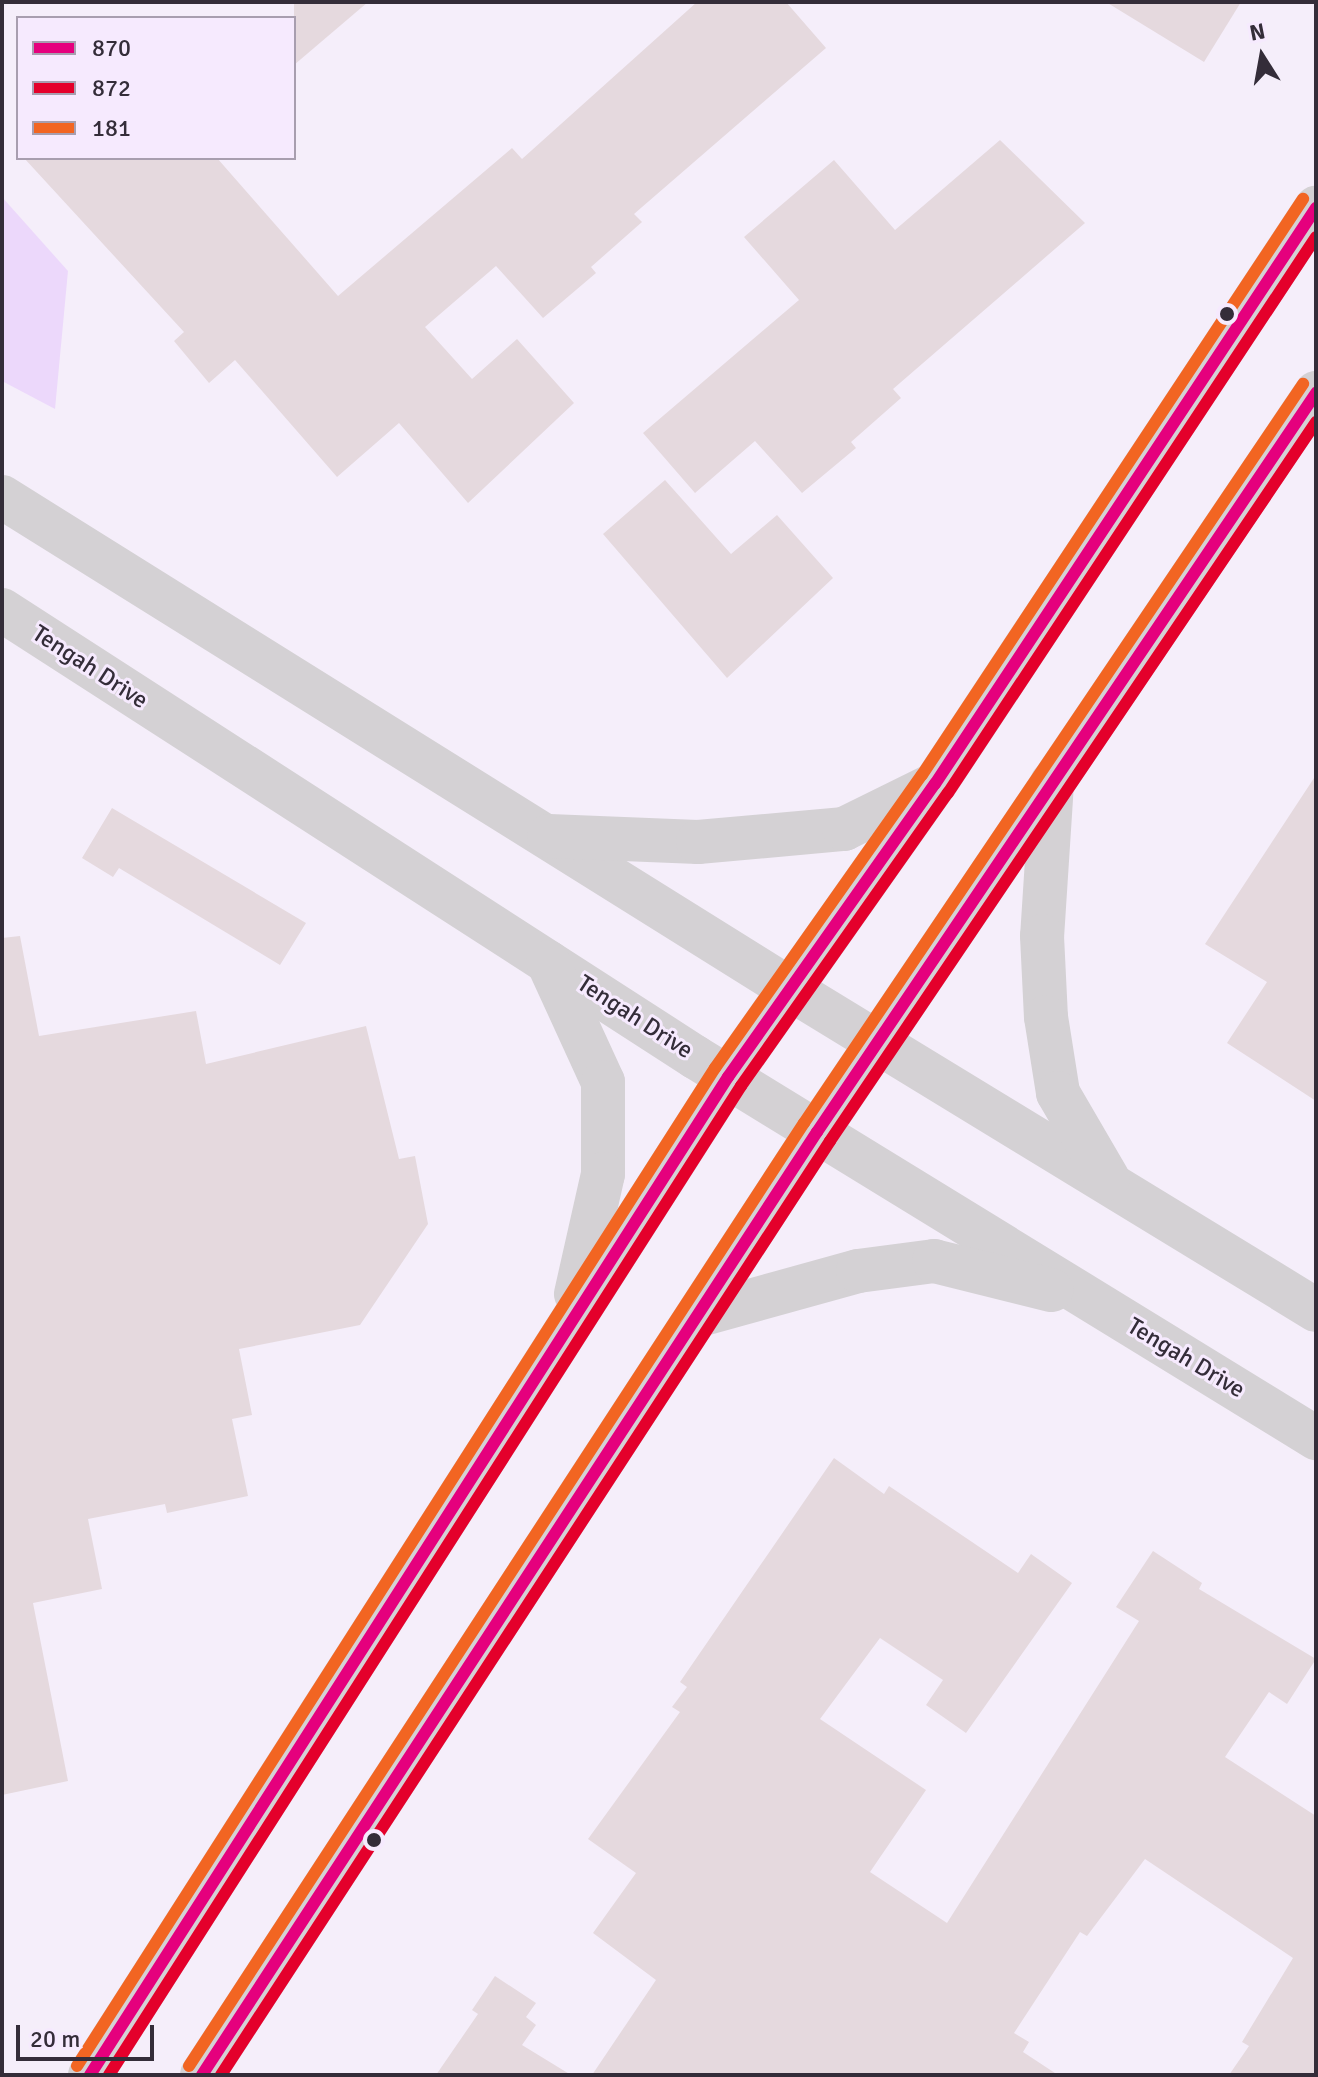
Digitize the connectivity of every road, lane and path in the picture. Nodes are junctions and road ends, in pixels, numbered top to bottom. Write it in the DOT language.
graph roads {
  1 [pos="1316,208"];
  2 [pos="1316,393"];
  3 [pos="2,497"];
  4 [pos="2,610"];
  5 [pos="1052,780"];
  6 [pos="935,784"];
  7 [pos="546,836"];
  8 [pos="548,962"];
  9 [pos="790,989"];
  10 [pos="877,1042"];
  11 [pos="728,1077"];
  12 [pos="817,1132"];
  13 [pos="1111,1184"];
  14 [pos="1092,1301"];
  15 [pos="1316,1310"];
  16 [pos="703,1314"];
  17 [pos="570,1324"];
  18 [pos="1316,1438"];
  19 [pos="90,2075"];
  20 [pos="202,2075"];
  1 -- 6 [label="main road"];
  2 -- 5 [label="main road"];
  3 -- 7 [label="main road"];
  4 -- 8 [label="main road, Tengah Drive"];
  5 -- 10 [label="main road"];
  5 -- 13 [label="main road"];
  6 -- 7 [label="main road"];
  6 -- 9 [label="main road"];
  7 -- 9 [label="main road"];
  8 -- 11 [label="main road, Tengah Drive"];
  8 -- 17 [label="main road"];
  9 -- 10 [label="main road"];
  9 -- 11 [label="main road"];
  10 -- 12 [label="main road"];
  10 -- 13 [label="main road"];
  11 -- 12 [label="main road, Tengah Drive"];
  11 -- 17 [label="main road"];
  12 -- 14 [label="main road, Tengah Drive"];
  12 -- 16 [label="main road"];
  13 -- 15 [label="main road"];
  14 -- 16 [label="main road"];
  14 -- 18 [label="main road, Tengah Drive"];
  16 -- 20 [label="main road"];
  17 -- 19 [label="main road"];
}
